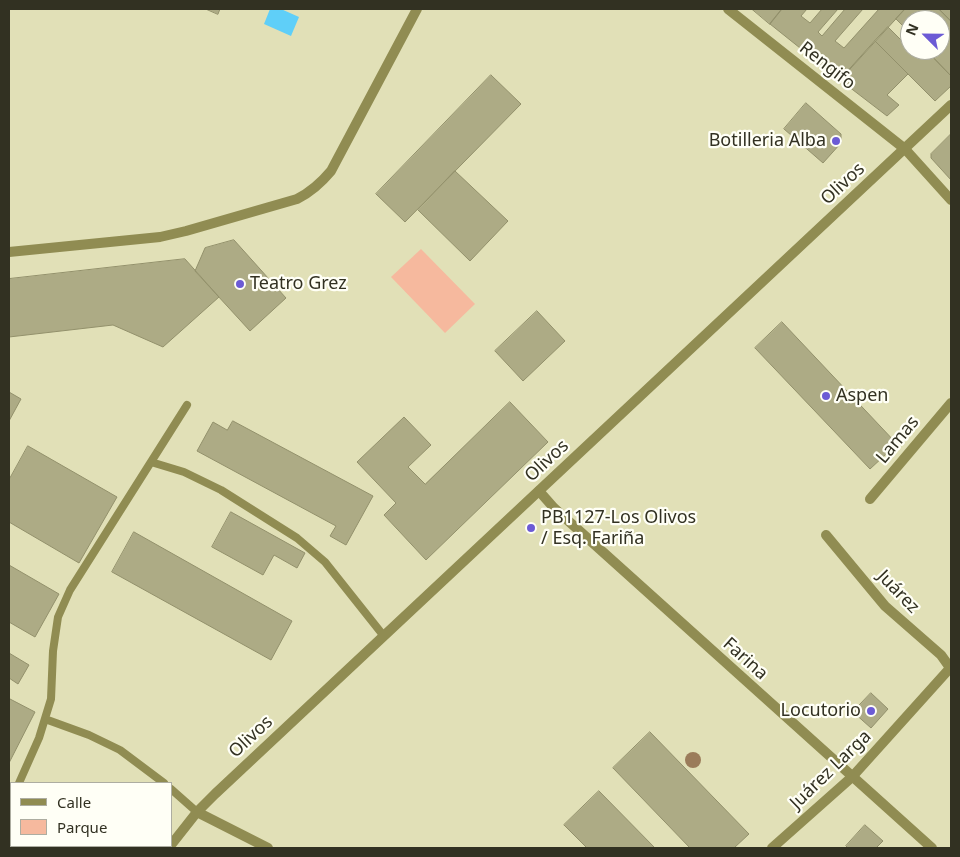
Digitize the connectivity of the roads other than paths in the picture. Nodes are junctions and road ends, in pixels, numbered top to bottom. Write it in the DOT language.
graph roads {
  1 [pos="416,9"];
  2 [pos="728,9"];
  3 [pos="951,105"];
  4 [pos="905,149"];
  5 [pos="951,200"];
  6 [pos="9,252"];
  7 [pos="951,403"];
  8 [pos="187,405"];
  9 [pos="151,462"];
  10 [pos="539,491"];
  11 [pos="870,499"];
  12 [pos="826,535"];
  13 [pos="384,635"];
  14 [pos="951,668"];
  15 [pos="45,719"];
  16 [pos="852,777"];
  17 [pos="19,782"];
  18 [pos="163,782"];
  19 [pos="172,790"];
  20 [pos="197,812"];
  21 [pos="172,843"];
  22 [pos="268,848"];
  23 [pos="772,848"];
  24 [pos="932,848"];
  1 -- 6 [label="street"];
  2 -- 4 [label="street, Rengifo"];
  3 -- 4 [label="street, Olivos"];
  4 -- 5 [label="street"];
  4 -- 10 [label="street, Olivos"];
  7 -- 11 [label="street, Lamas"];
  8 -- 9 [label="lane"];
  9 -- 13 [label="lane"];
  9 -- 15 [label="lane"];
  10 -- 13 [label="street, Olivos"];
  10 -- 16 [label="street, Farina"];
  12 -- 14 [label="street, Juárez"];
  13 -- 20 [label="street, Olivos"];
  14 -- 16 [label="street, Juárez Larga"];
  15 -- 17 [label="lane"];
  15 -- 18 [label="lane"];
  16 -- 23 [label="street, Juárez Larga"];
  16 -- 24 [label="street, Farina"];
  19 -- 20 [label="lane"];
  20 -- 21 [label="street, Olivos"];
  20 -- 22 [label="street"];
}
